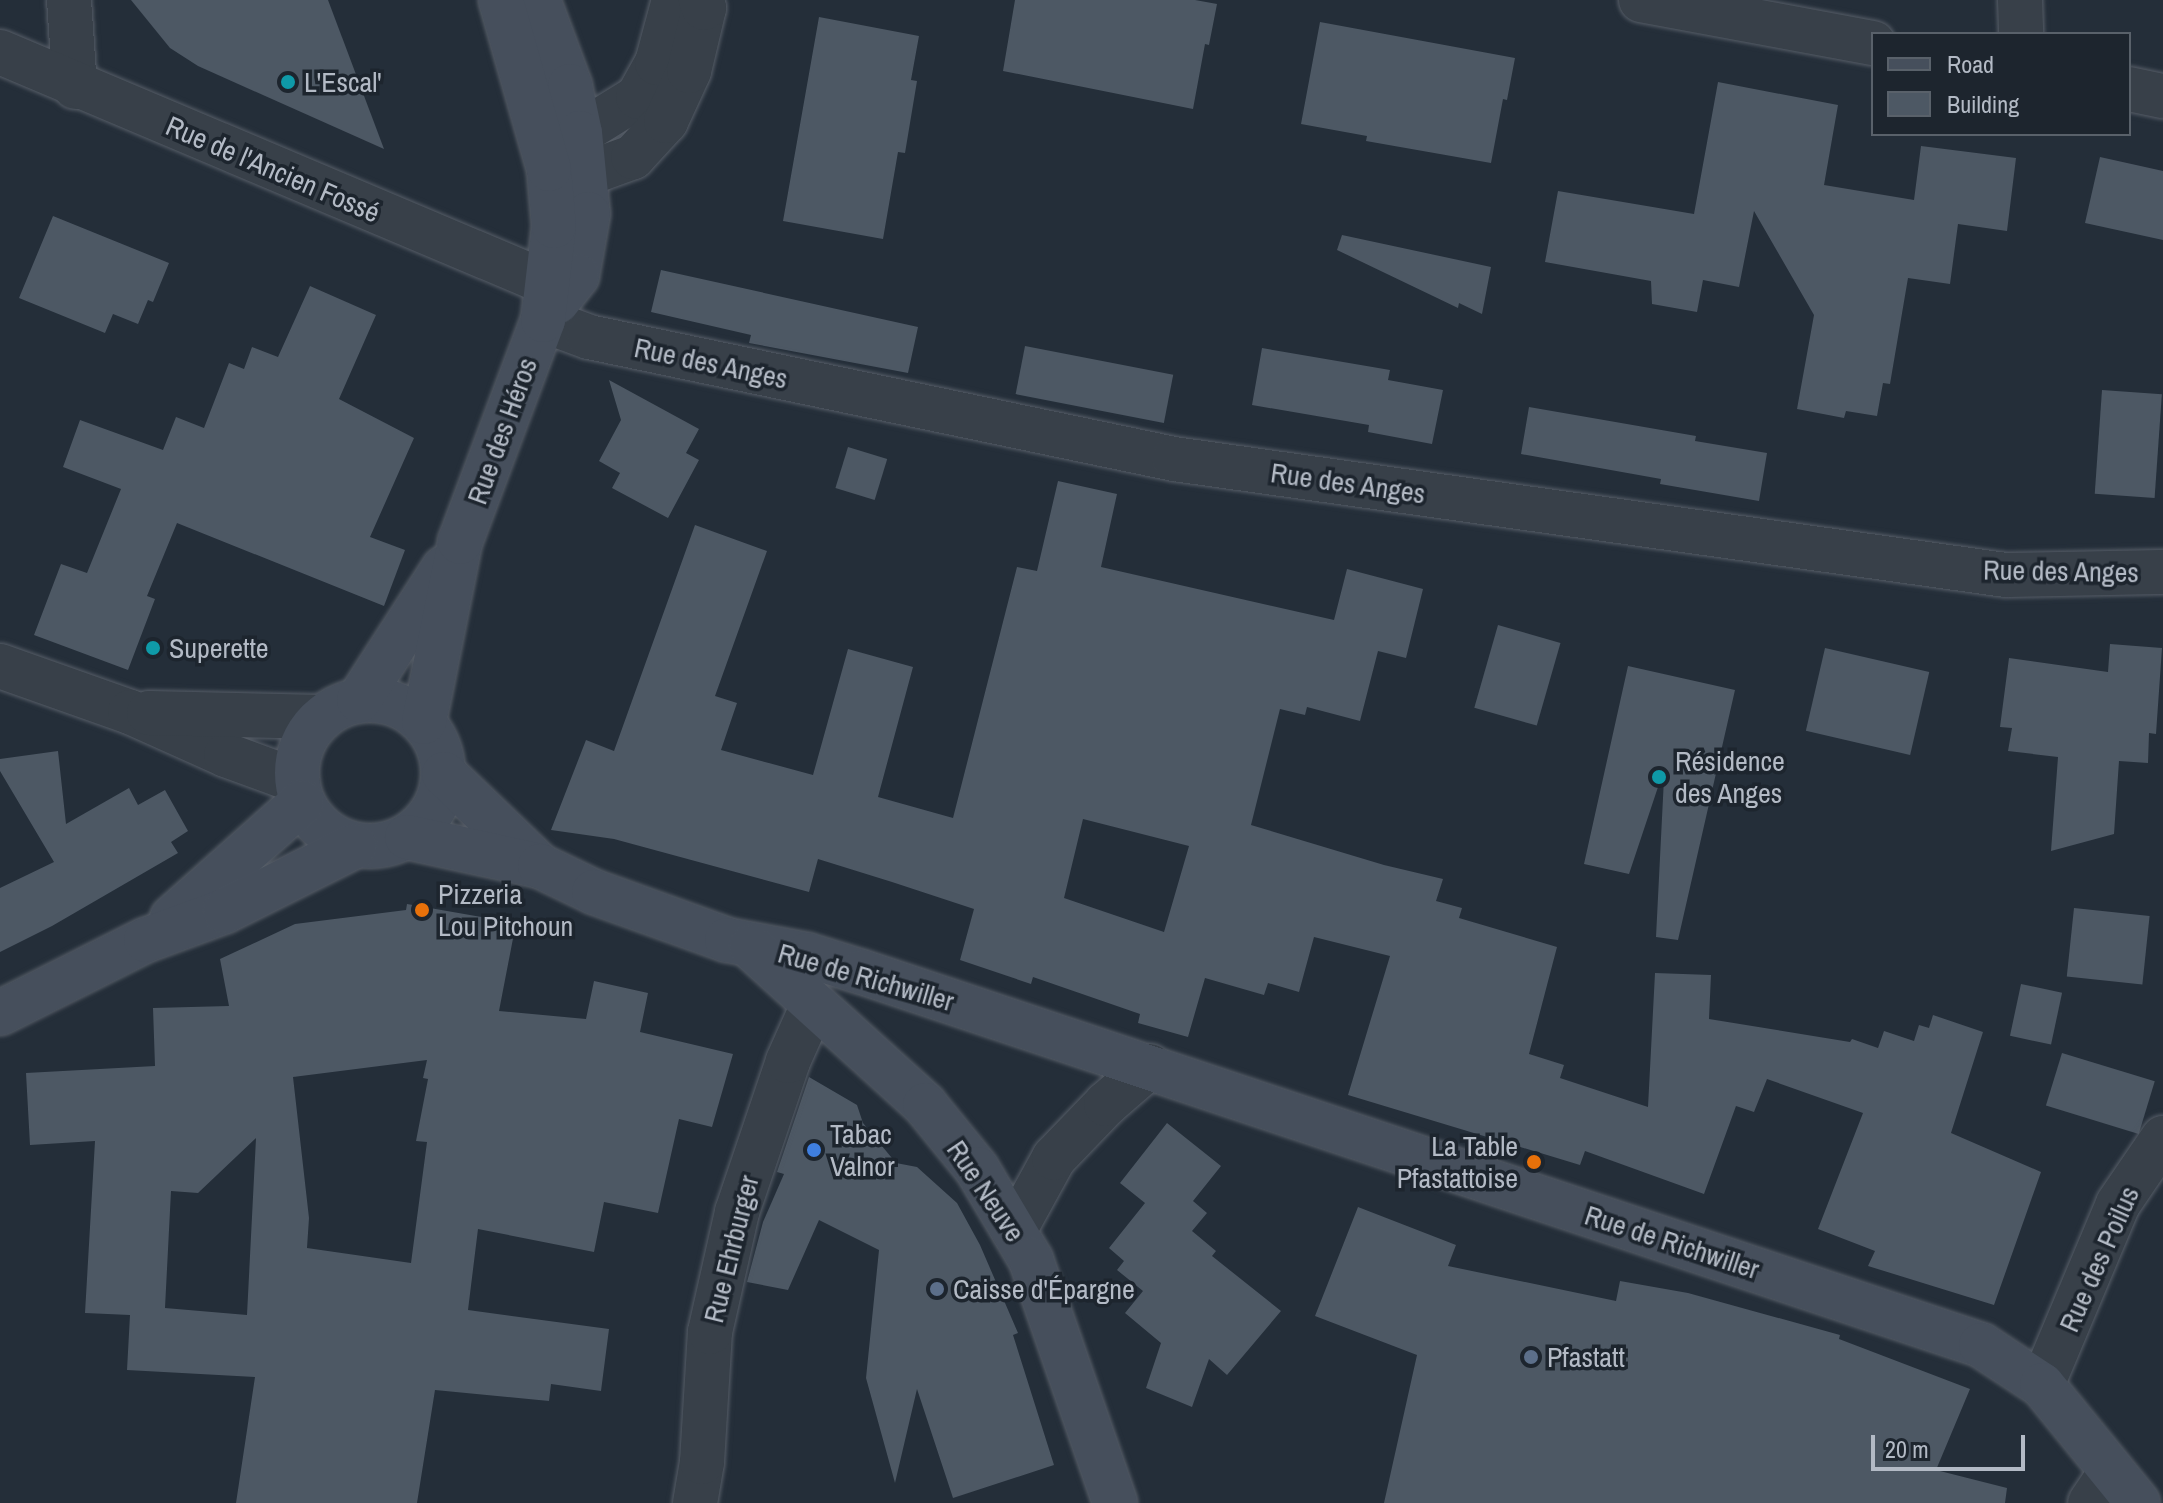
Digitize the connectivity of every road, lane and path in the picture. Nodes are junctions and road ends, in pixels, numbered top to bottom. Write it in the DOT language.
graph roads {
  1 [pos="69,0"];
  2 [pos="501,0"];
  3 [pos="538,0"];
  4 [pos="674,0"];
  5 [pos="701,0"];
  6 [pos="1641,0"];
  7 [pos="2020,0"];
  8 [pos="2021,32"];
  9 [pos="1871,43"];
  10 [pos="0,52"];
  11 [pos="75,87"];
  12 [pos="2131,89"];
  13 [pos="2163,96"];
  14 [pos="572,158"];
  15 [pos="545,302"];
  16 [pos="460,542"];
  17 [pos="2163,572"];
  18 [pos="0,666"];
  19 [pos="340,708"];
  20 [pos="130,712"];
  21 [pos="424,722"];
  22 [pos="444,774"];
  23 [pos="300,791"];
  24 [pos="407,837"];
  25 [pos="355,846"];
  26 [pos="540,866"];
  27 [pos="146,940"];
  28 [pos="751,947"];
  29 [pos="813,1005"];
  30 [pos="0,1013"];
  31 [pos="1150,1066"];
  32 [pos="2163,1138"];
  33 [pos="1014,1231"];
  34 [pos="2042,1385"];
  35 [pos="2113,1493"];
  36 [pos="695,1503"];
  37 [pos="1115,1503"];
  1 -- 11 [label="street"];
  2 -- 14 [label="main road"];
  3 -- 14 [label="main road"];
  4 -- 14 [label="street"];
  5 -- 14 [label="street"];
  6 -- 9 [label="street"];
  7 -- 8 [label="street"];
  10 -- 11 [label="street, Rue de l'Ancien Fossé"];
  11 -- 15 [label="street, Rue de l'Ancien Fossé"];
  12 -- 13 [label="street"];
  14 -- 15 [label="main road, Rue des Héros"];
  15 -- 16 [label="main road, Rue des Héros"];
  15 -- 17 [label="street, Rue des Anges"];
  16 -- 19 [label="main road, Rue des Héros"];
  16 -- 21 [label="main road, Rue des Héros"];
  18 -- 20 [label="street"];
  19 -- 20 [label="street"];
  19 -- 21 [label="main road"];
  19 -- 23 [label="main road"];
  20 -- 23 [label="street"];
  21 -- 22 [label="main road"];
  22 -- 24 [label="main road"];
  22 -- 26 [label="main road, Rue de Richwiller"];
  23 -- 25 [label="main road"];
  23 -- 27 [label="main road"];
  24 -- 25 [label="main road"];
  24 -- 26 [label="main road, Rue de Richwiller"];
  25 -- 27 [label="main road"];
  26 -- 28 [label="main road, Rue de Richwiller"];
  27 -- 30 [label="main road"];
  28 -- 29 [label="main road, Rue Neuve"];
  28 -- 31 [label="main road, Rue de Richwiller"];
  29 -- 33 [label="main road, Rue Neuve"];
  29 -- 36 [label="street, Rue Ehrburger"];
  31 -- 33 [label="street"];
  31 -- 34 [label="main road, Rue de Richwiller"];
  32 -- 34 [label="street, Rue des Poilus"];
  33 -- 37 [label="main road, Rue Neuve"];
  34 -- 35 [label="main road, Rue de Richwiller"];
}
